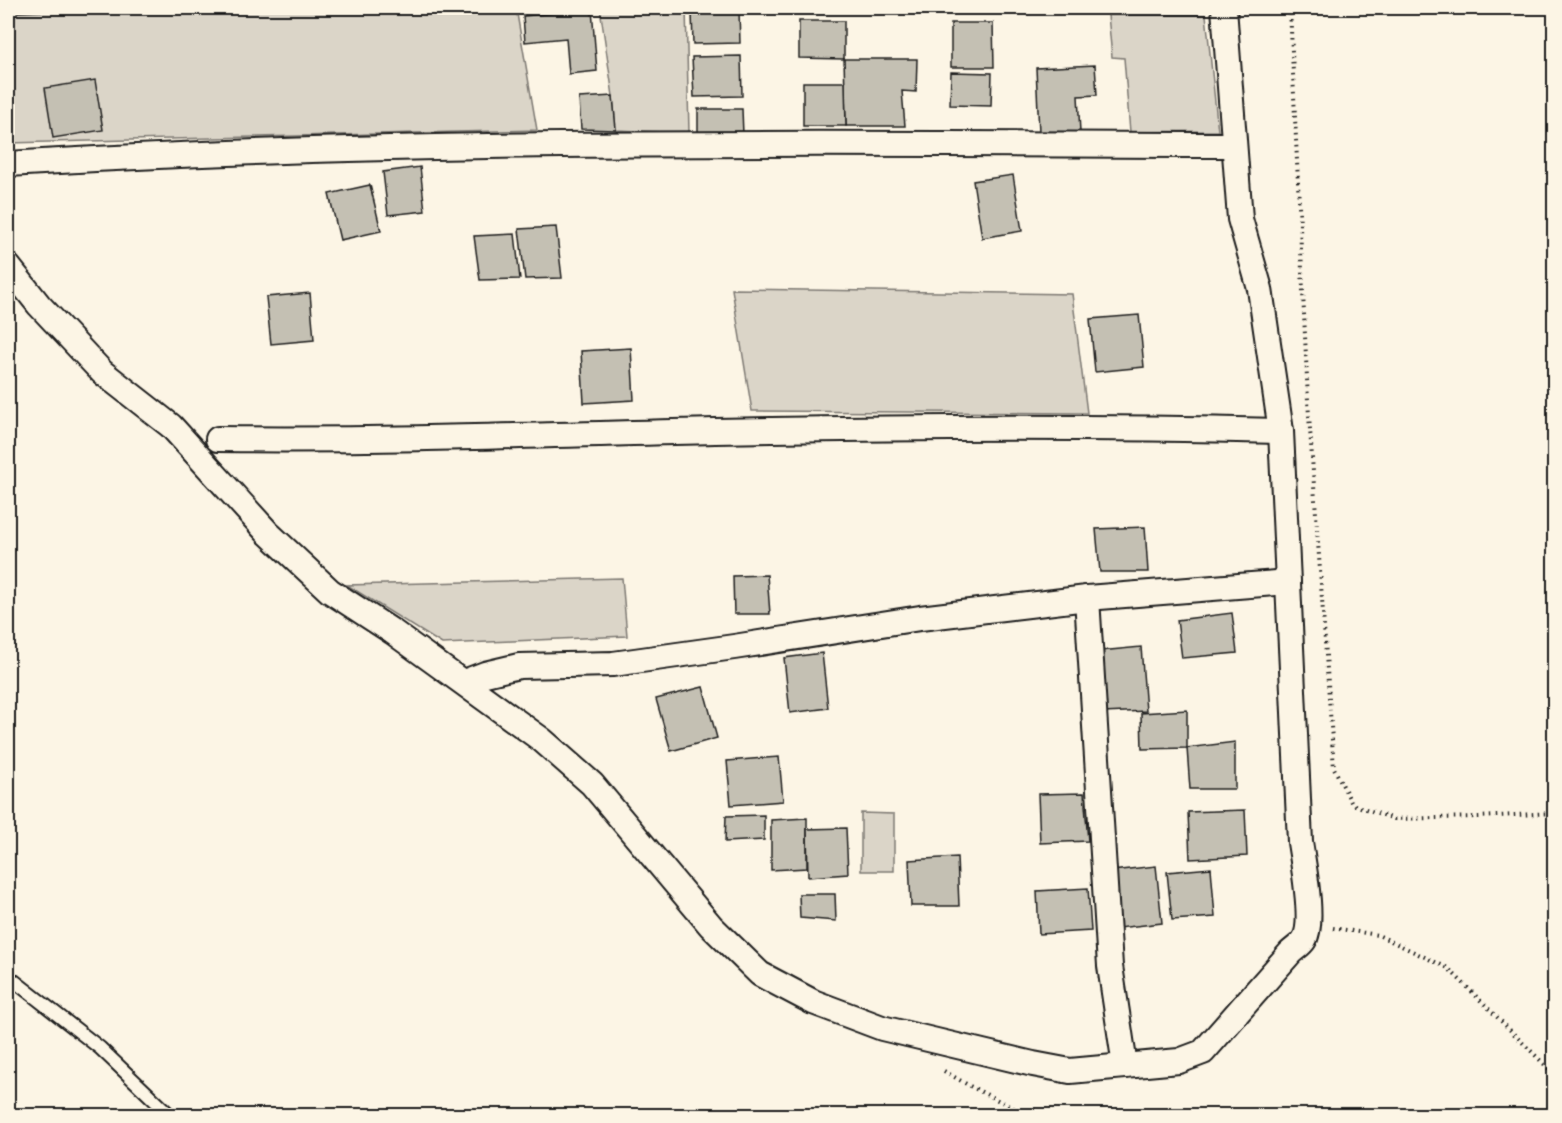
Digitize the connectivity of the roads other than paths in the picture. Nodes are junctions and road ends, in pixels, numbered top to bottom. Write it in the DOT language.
graph roads {
  1 [pos="1224,8"];
  2 [pos="1234,145"];
  3 [pos="8,164"];
  4 [pos="8,266"];
  5 [pos="1281,431"];
  6 [pos="218,439"];
  7 [pos="1288,582"];
  8 [pos="1087,598"];
  9 [pos="464,682"];
  10 [pos="8,976"];
  11 [pos="1125,1066"];
  12 [pos="171,1116"];
  1 -- 2 [label="street"];
  2 -- 3 [label="street"];
  2 -- 5 [label="street"];
  4 -- 9 [label="street"];
  5 -- 6 [label="street"];
  5 -- 7 [label="street"];
  7 -- 8 [label="street"];
  7 -- 11 [label="street"];
  8 -- 9 [label="street"];
  8 -- 11 [label="street"];
  9 -- 11 [label="street"];
  10 -- 12 [label="lane"];
}
